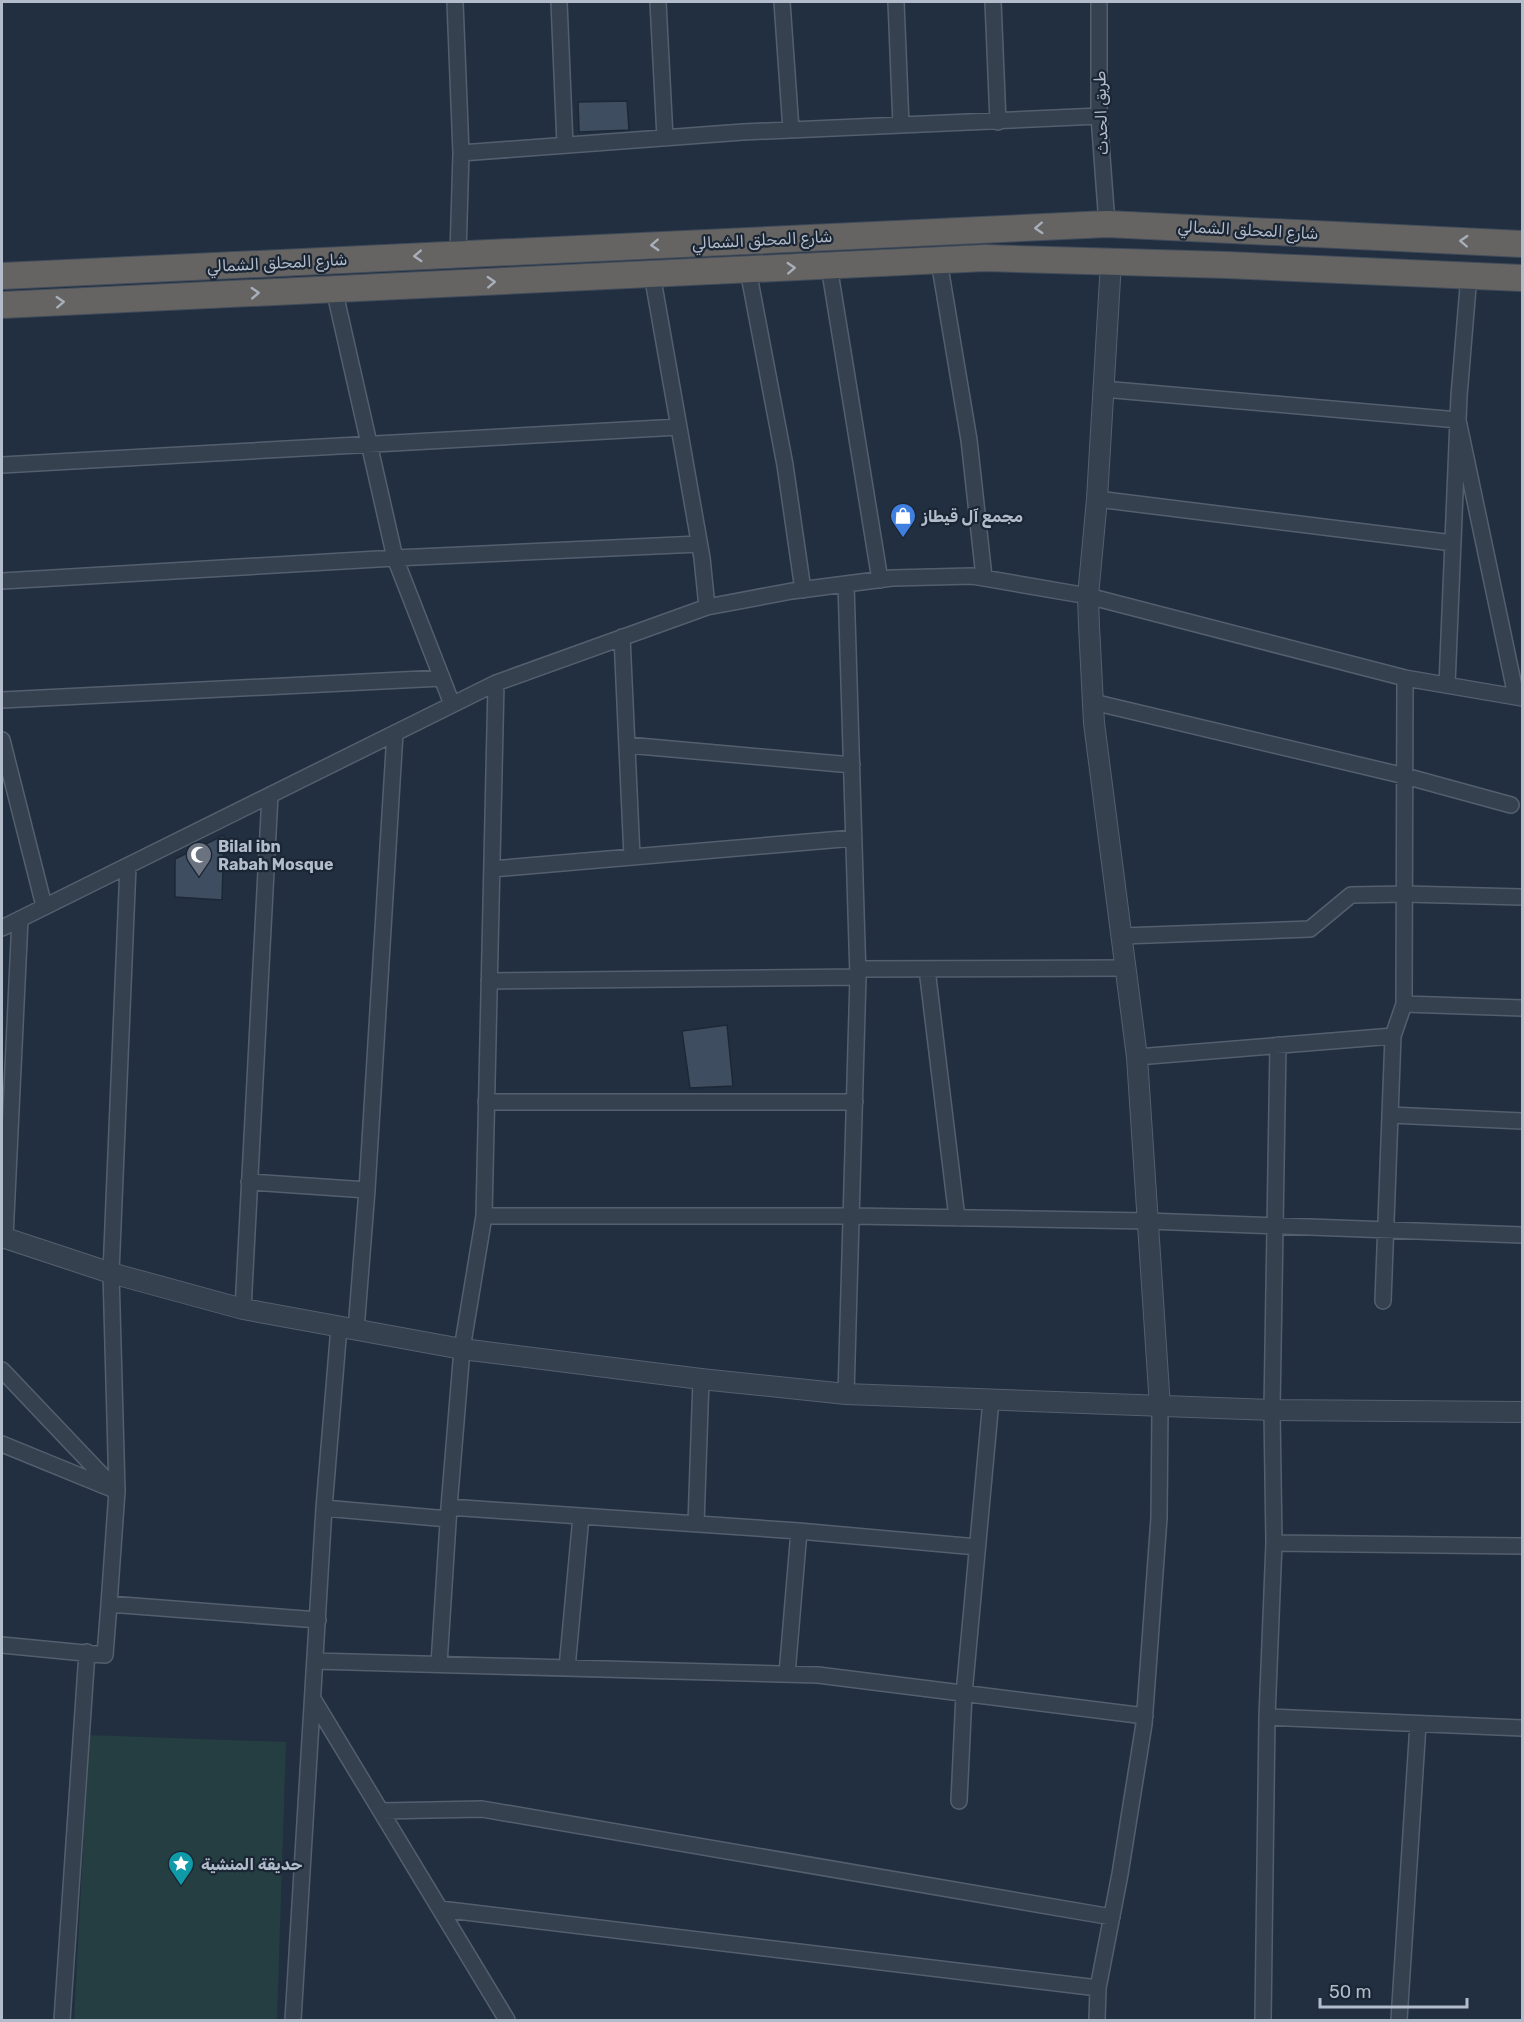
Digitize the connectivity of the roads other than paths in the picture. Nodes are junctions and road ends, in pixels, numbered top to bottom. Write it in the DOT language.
graph roads {
  1 [pos="455,2"];
  2 [pos="559,2"];
  3 [pos="658,2"];
  4 [pos="782,2"];
  5 [pos="896,2"];
  6 [pos="993,2"];
  7 [pos="1099,2"];
  8 [pos="1100,116"];
  9 [pos="998,122"];
  10 [pos="901,126"];
  11 [pos="791,130"];
  12 [pos="666,138"];
  13 [pos="565,145"];
  14 [pos="461,153"];
  15 [pos="1109,225"];
  16 [pos="1522,244"];
  17 [pos="458,254"];
  18 [pos="939,261"];
  19 [pos="1109,262"];
  20 [pos="829,266"];
  21 [pos="748,270"];
  22 [pos="652,274"];
  23 [pos="1469,275"];
  24 [pos="2,276"];
  25 [pos="1522,278"];
  26 [pos="334,289"];
  27 [pos="2,305"];
  28 [pos="1103,389"];
  29 [pos="1458,420"];
  30 [pos="679,427"];
  31 [pos="369,445"];
  32 [pos="2,465"];
  33 [pos="1097,499"];
  34 [pos="1453,543"];
  35 [pos="699,544"];
  36 [pos="395,558"];
  37 [pos="984,578"];
  38 [pos="880,580"];
  39 [pos="2,581"];
  40 [pos="846,584"];
  41 [pos="803,590"];
  42 [pos="1088,596"];
  43 [pos="707,607"];
  44 [pos="622,638"];
  45 [pos="442,678"];
  46 [pos="1406,678"];
  47 [pos="496,683"];
  48 [pos="1447,685"];
  49 [pos="1519,697"];
  50 [pos="2,700"];
  51 [pos="1093,702"];
  52 [pos="452,704"];
  53 [pos="395,733"];
  54 [pos="2,740"];
  55 [pos="627,745"];
  56 [pos="852,765"];
  57 [pos="1405,776"];
  58 [pos="270,795"];
  59 [pos="1511,805"];
  60 [pos="854,838"];
  61 [pos="632,857"];
  62 [pos="128,866"];
  63 [pos="492,868"];
  64 [pos="1405,894"];
  65 [pos="1522,897"];
  66 [pos="44,906"];
  67 [pos="20,919"];
  68 [pos="2,928"];
  69 [pos="1122,936"];
  70 [pos="1126,968"];
  71 [pos="927,969"];
  72 [pos="858,973"];
  73 [pos="489,981"];
  74 [pos="1404,1004"];
  75 [pos="1522,1008"];
  76 [pos="1393,1036"];
  77 [pos="1278,1046"];
  78 [pos="1137,1057"];
  79 [pos="486,1101"];
  80 [pos="855,1101"];
  81 [pos="1390,1115"];
  82 [pos="1522,1121"];
  83 [pos="249,1182"];
  84 [pos="367,1190"];
  85 [pos="484,1216"];
  86 [pos="852,1216"];
  87 [pos="957,1218"];
  88 [pos="1148,1221"];
  89 [pos="1274,1226"];
  90 [pos="1384,1230"];
  91 [pos="1522,1235"];
  92 [pos="3,1237"];
  93 [pos="111,1273"];
  94 [pos="1383,1301"];
  95 [pos="243,1309"];
  96 [pos="347,1328"];
  97 [pos="462,1349"];
  98 [pos="2,1370"];
  99 [pos="701,1379"];
  100 [pos="846,1394"];
  101 [pos="991,1400"];
  102 [pos="1160,1407"];
  103 [pos="1272,1410"];
  104 [pos="1522,1412"];
  105 [pos="2,1444"];
  106 [pos="117,1491"];
  107 [pos="324,1508"];
  108 [pos="449,1513"];
  109 [pos="581,1516"];
  110 [pos="696,1524"];
  111 [pos="799,1531"];
  112 [pos="1274,1543"];
  113 [pos="1522,1546"];
  114 [pos="978,1547"];
  115 [pos="109,1604"];
  116 [pos="318,1620"];
  117 [pos="2,1645"];
  118 [pos="87,1652"];
  119 [pos="315,1661"];
  120 [pos="439,1664"];
  121 [pos="567,1668"];
  122 [pos="787,1674"];
  123 [pos="964,1694"];
  124 [pos="313,1698"];
  125 [pos="1144,1716"];
  126 [pos="1267,1717"];
  127 [pos="1418,1724"];
  128 [pos="1522,1728"];
  129 [pos="958,1801"];
  130 [pos="381,1811"];
  131 [pos="440,1909"];
  132 [pos="1112,1917"];
  133 [pos="1098,1988"];
  134 [pos="62,2020"];
  135 [pos="293,2020"];
  136 [pos="507,2020"];
  137 [pos="1097,2020"];
  138 [pos="1263,2020"];
  139 [pos="1399,2020"];
  1 -- 14 [label="street"];
  2 -- 13 [label="street"];
  3 -- 12 [label="street"];
  4 -- 11 [label="street"];
  5 -- 10 [label="street"];
  6 -- 9 [label="street"];
  7 -- 8 [label="street, طريق الحدث"];
  8 -- 9 [label="street"];
  8 -- 15 [label="street, طريق الحدث"];
  9 -- 10 [label="street"];
  10 -- 11 [label="street"];
  11 -- 12 [label="street"];
  12 -- 13 [label="street"];
  13 -- 14 [label="street"];
  14 -- 17 [label="street"];
  16 -- 15 [label="highway, شارع المحلق الشمالي, one-way"];
  15 -- 17 [label="highway, شارع المحلق الشمالي, one-way"];
  15 -- 19 [label="highway"];
  15 -- 19 [label="highway"];
  17 -- 24 [label="highway, شارع المحلق الشمالي, one-way"];
  18 -- 19 [label="highway, شارع المحلق الشمالي"];
  18 -- 20 [label="highway, شارع المحلق الشمالي"];
  18 -- 37 [label="street"];
  19 -- 23 [label="highway, شارع المحلق الشمالي"];
  19 -- 28 [label="street"];
  21 -- 20 [label="highway, شارع المحلق الشمالي, one-way"];
  20 -- 38 [label="street"];
  21 -- 22 [label="highway, شارع المحلق الشمالي"];
  21 -- 41 [label="street"];
  26 -- 22 [label="highway, شارع المحلق الشمالي, one-way"];
  22 -- 30 [label="street"];
  23 -- 25 [label="highway, شارع المحلق الشمالي"];
  23 -- 29 [label="street"];
  27 -- 26 [label="highway, شارع المحلق الشمالي, one-way"];
  26 -- 31 [label="street"];
  28 -- 29 [label="street"];
  28 -- 33 [label="street"];
  29 -- 34 [label="street"];
  29 -- 49 [label="street"];
  30 -- 31 [label="street"];
  30 -- 35 [label="street"];
  31 -- 32 [label="street"];
  31 -- 36 [label="street"];
  33 -- 34 [label="street"];
  33 -- 42 [label="street"];
  34 -- 48 [label="street"];
  35 -- 36 [label="street"];
  35 -- 43 [label="street"];
  36 -- 39 [label="street"];
  36 -- 45 [label="street"];
  37 -- 38 [label="street"];
  37 -- 42 [label="street"];
  38 -- 40 [label="street"];
  40 -- 41 [label="street"];
  40 -- 56 [label="street"];
  41 -- 43 [label="street"];
  42 -- 46 [label="street"];
  42 -- 51 [label="street"];
  43 -- 44 [label="street"];
  44 -- 47 [label="street"];
  44 -- 55 [label="street"];
  45 -- 50 [label="street"];
  45 -- 52 [label="street"];
  46 -- 48 [label="street"];
  46 -- 57 [label="street"];
  47 -- 52 [label="street"];
  47 -- 63 [label="street"];
  48 -- 49 [label="street"];
  51 -- 57 [label="street"];
  51 -- 69 [label="street"];
  52 -- 53 [label="street"];
  53 -- 58 [label="street"];
  53 -- 84 [label="street"];
  54 -- 66 [label="street"];
  55 -- 56 [label="street"];
  55 -- 61 [label="street"];
  56 -- 60 [label="street"];
  57 -- 59 [label="street"];
  57 -- 64 [label="street"];
  58 -- 62 [label="street"];
  58 -- 83 [label="street"];
  60 -- 61 [label="street"];
  60 -- 72 [label="street"];
  61 -- 63 [label="street"];
  62 -- 66 [label="street"];
  62 -- 93 [label="street"];
  63 -- 73 [label="street"];
  64 -- 65 [label="street"];
  64 -- 69 [label="street"];
  64 -- 74 [label="street"];
  66 -- 67 [label="street"];
  67 -- 68 [label="street"];
  67 -- 92 [label="street"];
  69 -- 70 [label="street"];
  70 -- 71 [label="street"];
  70 -- 78 [label="street"];
  71 -- 72 [label="street"];
  71 -- 87 [label="street"];
  72 -- 73 [label="street"];
  72 -- 80 [label="street"];
  73 -- 79 [label="street"];
  74 -- 75 [label="street"];
  74 -- 76 [label="street"];
  76 -- 77 [label="street"];
  76 -- 81 [label="street"];
  77 -- 78 [label="street"];
  77 -- 89 [label="street"];
  78 -- 88 [label="street"];
  79 -- 80 [label="street"];
  79 -- 85 [label="street"];
  80 -- 86 [label="street"];
  81 -- 82 [label="street"];
  81 -- 90 [label="street"];
  83 -- 84 [label="street"];
  83 -- 95 [label="street"];
  84 -- 96 [label="street"];
  85 -- 86 [label="street"];
  85 -- 97 [label="street"];
  86 -- 87 [label="street"];
  86 -- 100 [label="street"];
  87 -- 88 [label="street"];
  88 -- 89 [label="street"];
  88 -- 102 [label="street"];
  89 -- 90 [label="street"];
  89 -- 103 [label="street"];
  90 -- 91 [label="street"];
  90 -- 94 [label="street"];
  92 -- 93 [label="street"];
  93 -- 95 [label="street"];
  93 -- 106 [label="street"];
  95 -- 96 [label="street"];
  96 -- 97 [label="street"];
  96 -- 107 [label="street"];
  97 -- 99 [label="street"];
  97 -- 108 [label="street"];
  98 -- 106 [label="street"];
  99 -- 100 [label="street"];
  99 -- 110 [label="street"];
  100 -- 101 [label="street"];
  101 -- 102 [label="street"];
  101 -- 114 [label="street"];
  102 -- 103 [label="street"];
  102 -- 125 [label="street"];
  103 -- 104 [label="street"];
  103 -- 112 [label="street"];
  105 -- 106 [label="street"];
  106 -- 115 [label="street"];
  107 -- 108 [label="street"];
  107 -- 116 [label="street"];
  108 -- 109 [label="street"];
  108 -- 120 [label="street"];
  109 -- 110 [label="street"];
  109 -- 121 [label="street"];
  110 -- 111 [label="street"];
  111 -- 114 [label="street"];
  111 -- 122 [label="street"];
  112 -- 113 [label="street"];
  112 -- 126 [label="street"];
  114 -- 123 [label="street"];
  115 -- 116 [label="street"];
  115 -- 118 [label="street"];
  116 -- 119 [label="street"];
  117 -- 118 [label="street"];
  118 -- 134 [label="street"];
  119 -- 120 [label="street"];
  119 -- 124 [label="street"];
  120 -- 121 [label="street"];
  121 -- 122 [label="street"];
  122 -- 123 [label="street"];
  123 -- 125 [label="street"];
  123 -- 129 [label="street"];
  124 -- 130 [label="street"];
  124 -- 135 [label="street"];
  125 -- 132 [label="street"];
  126 -- 127 [label="street"];
  126 -- 138 [label="street"];
  127 -- 128 [label="street"];
  127 -- 139 [label="street"];
  130 -- 131 [label="street"];
  130 -- 132 [label="street"];
  131 -- 133 [label="street"];
  131 -- 136 [label="street"];
  132 -- 133 [label="street"];
  133 -- 137 [label="street"];
}
